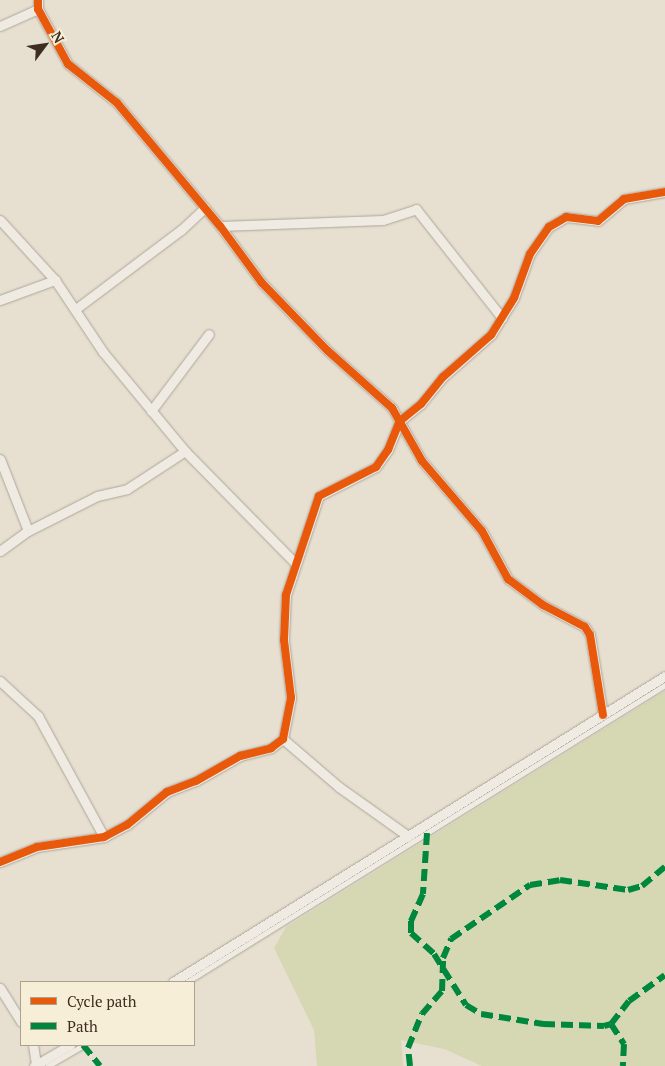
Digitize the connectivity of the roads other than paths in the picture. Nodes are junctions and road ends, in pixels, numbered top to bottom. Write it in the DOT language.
graph roads {
  1 [pos="38,5"];
  2 [pos="0,26"];
  3 [pos="665,192"];
  4 [pos="205,208"];
  5 [pos="0,220"];
  6 [pos="220,226"];
  7 [pos="55,280"];
  8 [pos="0,300"];
  9 [pos="77,308"];
  10 [pos="502,318"];
  11 [pos="209,334"];
  12 [pos="151,411"];
  13 [pos="400,421"];
  14 [pos="185,451"];
  15 [pos="0,459"];
  16 [pos="28,531"];
  17 [pos="0,551"];
  18 [pos="296,564"];
  19 [pos="665,676"];
  20 [pos="0,681"];
  21 [pos="665,685"];
  22 [pos="603,715"];
  23 [pos="282,739"];
  24 [pos="408,836"];
  25 [pos="104,837"];
  26 [pos="0,862"];
  27 [pos="176,981"];
  28 [pos="189,981"];
  29 [pos="0,988"];
  30 [pos="20,1020"];
  31 [pos="69,1046"];
  32 [pos="82,1046"];
  33 [pos="34,1048"];
  34 [pos="48,1062"];
  35 [pos="35,1065"];
  1 -- 2 [label="street"];
  1 -- 4 [label="street"];
  3 -- 10 [label="street"];
  4 -- 6 [label="street"];
  4 -- 9 [label="street"];
  5 -- 7 [label="street"];
  6 -- 10 [label="street"];
  6 -- 13 [label="street"];
  7 -- 8 [label="street"];
  7 -- 9 [label="street"];
  9 -- 12 [label="street"];
  10 -- 13 [label="street"];
  11 -- 12 [label="street"];
  12 -- 14 [label="street"];
  13 -- 18 [label="street"];
  13 -- 22 [label="street"];
  14 -- 16 [label="street"];
  14 -- 18 [label="street"];
  15 -- 16 [label="street"];
  16 -- 17 [label="street"];
  18 -- 23 [label="street"];
  19 -- 22 [label="street"];
  20 -- 25 [label="street"];
  21 -- 28 [label="lane"];
  22 -- 24 [label="street"];
  23 -- 24 [label="street"];
  23 -- 25 [label="street"];
  24 -- 27 [label="street"];
  25 -- 26 [label="street"];
  29 -- 30 [label="street"];
  31 -- 34 [label="street"];
  32 -- 34 [label="lane"];
  33 -- 34 [label="street"];
  33 -- 35 [label="street"];
  34 -- 35 [label="street"];
}
